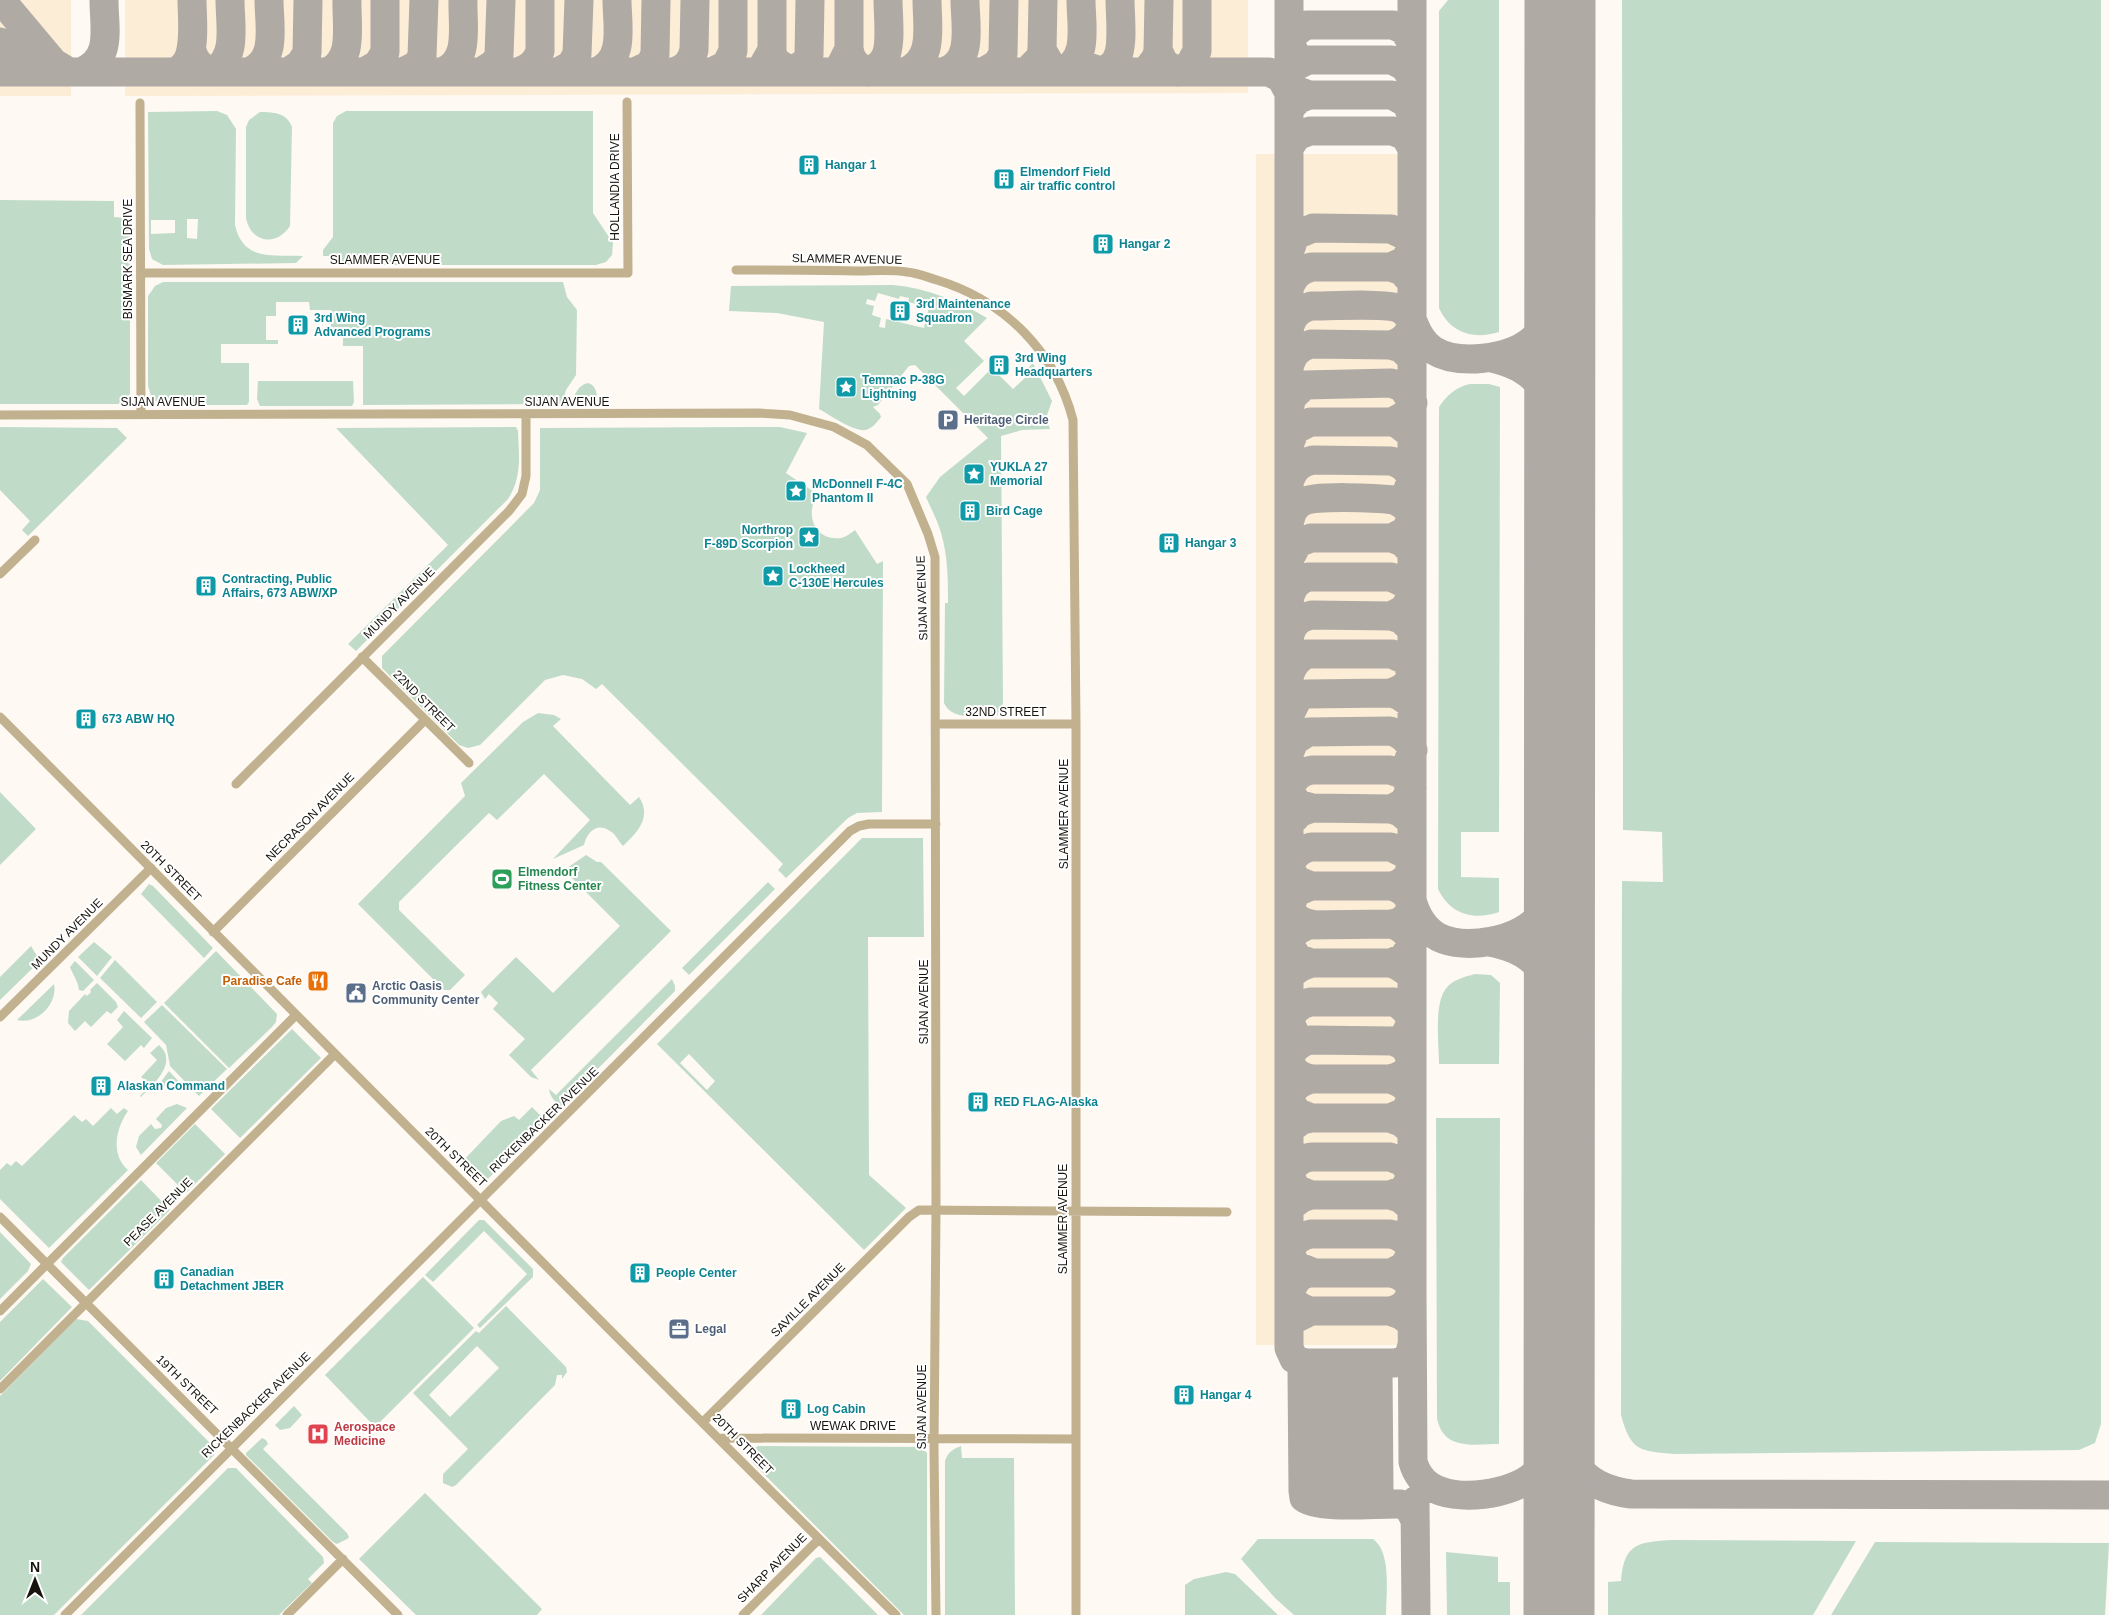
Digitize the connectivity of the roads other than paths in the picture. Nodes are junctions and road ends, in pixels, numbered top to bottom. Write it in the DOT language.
graph roads {
  1 [pos="627,102"];
  2 [pos="140,103"];
  3 [pos="736,270"];
  4 [pos="628,272"];
  5 [pos="141,273"];
  6 [pos="0,414"];
  7 [pos="141,414"];
  8 [pos="526,415"];
  9 [pos="35,540"];
  10 [pos="0,574"];
  11 [pos="362,657"];
  12 [pos="0,717"];
  13 [pos="425,720"];
  14 [pos="936,724"];
  15 [pos="1076,724"];
  16 [pos="469,763"];
  17 [pos="236,784"];
  18 [pos="936,824"];
  19 [pos="151,868"];
  20 [pos="213,932"];
  21 [pos="295,1016"];
  22 [pos="0,1017"];
  23 [pos="334,1054"];
  24 [pos="481,1199"];
  25 [pos="936,1209"];
  26 [pos="1076,1212"];
  27 [pos="1227,1212"];
  28 [pos="0,1217"];
  29 [pos="48,1264"];
  30 [pos="86,1304"];
  31 [pos="0,1311"];
  32 [pos="0,1388"];
  33 [pos="703,1422"];
  34 [pos="719,1438"];
  35 [pos="934,1438"];
  36 [pos="1076,1439"];
  37 [pos="232,1447"];
  38 [pos="819,1539"];
  39 [pos="342,1559"];
  40 [pos="65,1615"];
  41 [pos="287,1615"];
  42 [pos="398,1615"];
  43 [pos="743,1615"];
  44 [pos="896,1615"];
  45 [pos="936,1615"];
  46 [pos="1076,1615"];
  1 -- 4 [label="street, HOLLANDIA DRIVE"];
  2 -- 5 [label="street, BISMARK SEA DRIVE"];
  3 -- 15 [label="street, SLAMMER AVENUE"];
  4 -- 5 [label="street, SLAMMER AVENUE"];
  5 -- 7 [label="street, BISMARK SEA DRIVE"];
  6 -- 7 [label="street, SIJAN AVENUE"];
  7 -- 8 [label="street, SIJAN AVENUE"];
  8 -- 11 [label="street, MUNDY AVENUE"];
  8 -- 14 [label="street, SIJAN AVENUE"];
  9 -- 10 [label="street"];
  11 -- 13 [label="street, 22ND STREET"];
  11 -- 17 [label="street, MUNDY AVENUE"];
  12 -- 19 [label="street, 20TH STREET"];
  13 -- 16 [label="street, 22ND STREET"];
  13 -- 20 [label="street, NECRASON AVENUE"];
  14 -- 15 [label="street, 32ND STREET"];
  14 -- 18 [label="street, SIJAN AVENUE"];
  15 -- 26 [label="street, SLAMMER AVENUE"];
  18 -- 24 [label="street, RICKENBACKER AVENUE"];
  18 -- 25 [label="street, SIJAN AVENUE"];
  19 -- 20 [label="street, 20TH STREET"];
  19 -- 22 [label="street, MUNDY AVENUE"];
  20 -- 21 [label="street, 20TH STREET"];
  21 -- 23 [label="street, 20TH STREET"];
  21 -- 29 [label="street"];
  23 -- 24 [label="street, 20TH STREET"];
  23 -- 30 [label="street, PEASE AVENUE"];
  24 -- 33 [label="street, 20TH STREET"];
  24 -- 37 [label="street, RICKENBACKER AVENUE"];
  25 -- 26 [label="street, SAVILLE AVENUE"];
  25 -- 33 [label="street, SAVILLE AVENUE"];
  25 -- 35 [label="street, SIJAN AVENUE"];
  26 -- 27 [label="street, SAVILLE AVENUE"];
  26 -- 36 [label="street, SLAMMER AVENUE"];
  28 -- 29 [label="street, 19TH STREET"];
  29 -- 30 [label="street, 19TH STREET"];
  29 -- 31 [label="street"];
  30 -- 32 [label="street, PEASE AVENUE"];
  30 -- 37 [label="street, 19TH STREET"];
  33 -- 34 [label="street, 20TH STREET"];
  34 -- 35 [label="street, WEWAK DRIVE"];
  34 -- 38 [label="street, 20TH STREET"];
  35 -- 36 [label="street, WEWAK DRIVE"];
  35 -- 45 [label="street, SIJAN AVENUE"];
  36 -- 46 [label="street, SLAMMER AVENUE"];
  37 -- 39 [label="street, 19TH STREET"];
  37 -- 40 [label="street, RICKENBACKER AVENUE"];
  38 -- 43 [label="street, SHARP AVENUE"];
  38 -- 44 [label="street, 20TH STREET"];
  39 -- 41 [label="street"];
  39 -- 42 [label="street, 19TH STREET"];
}
